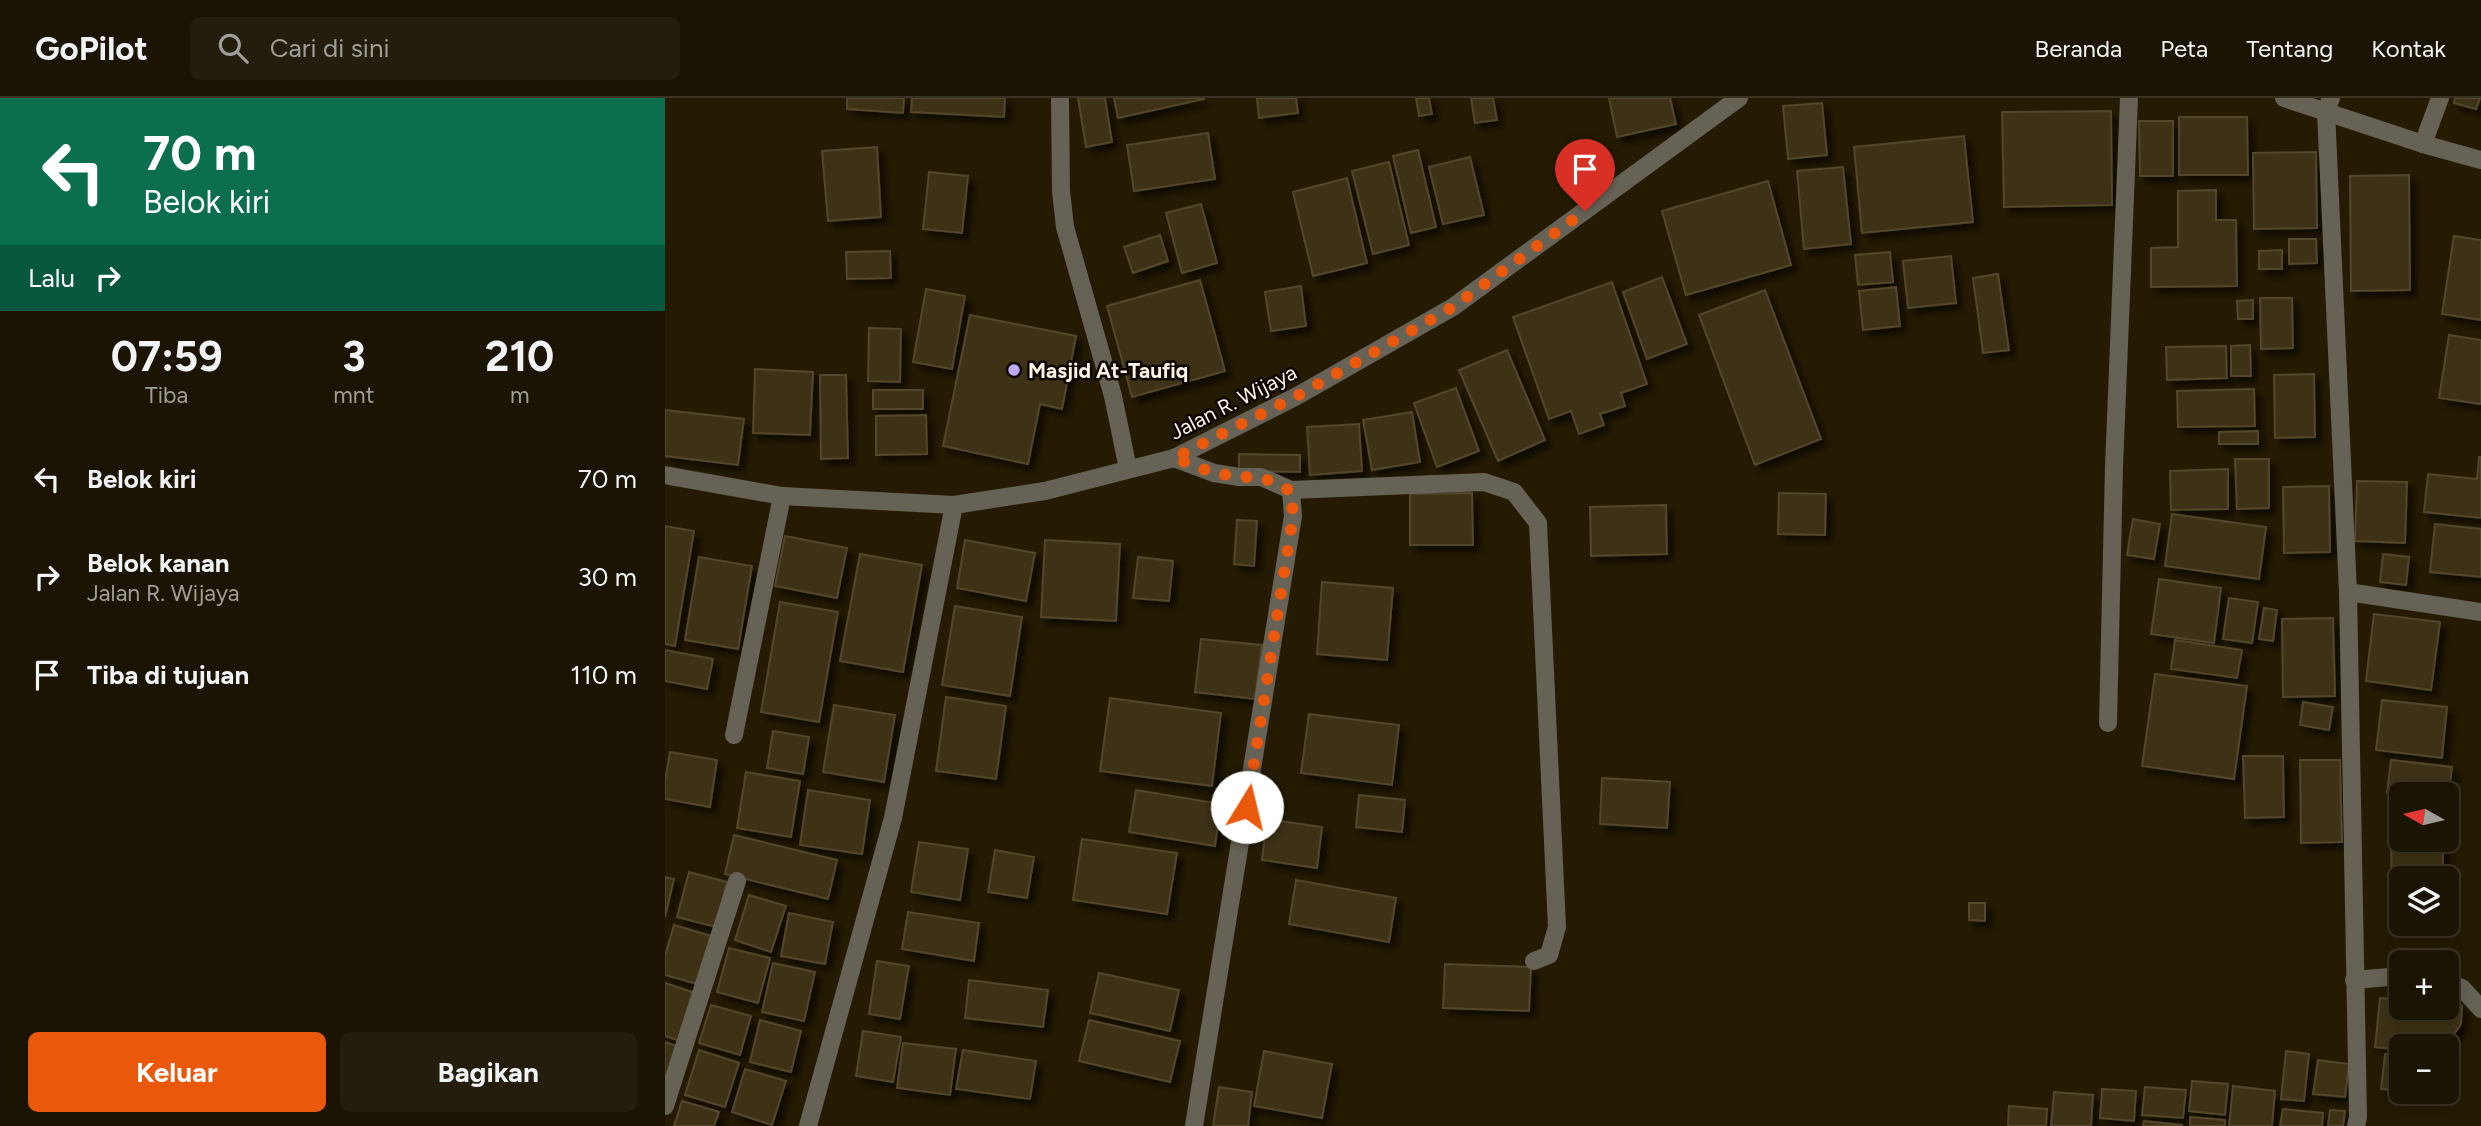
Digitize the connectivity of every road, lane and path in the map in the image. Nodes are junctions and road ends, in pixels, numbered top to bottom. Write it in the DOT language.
graph roads {
  1 [pos="1061,98"];
  2 [pos="1739,98"];
  3 [pos="2129,98"];
  4 [pos="2284,98"];
  5 [pos="2440,98"];
  6 [pos="2328,105"];
  7 [pos="2423,144"];
  8 [pos="2481,160"];
  9 [pos="1174,458"];
  10 [pos="1128,469"];
  11 [pos="665,475"];
  12 [pos="1291,491"];
  13 [pos="782,496"];
  14 [pos="954,505"];
  15 [pos="2348,592"];
  16 [pos="2481,612"];
  17 [pos="2108,723"];
  18 [pos="734,735"];
  19 [pos="737,881"];
  20 [pos="1534,961"];
  21 [pos="2389,977"];
  22 [pos="2354,980"];
  23 [pos="2459,987"];
  24 [pos="2481,1009"];
  25 [pos="665,1106"];
  26 [pos="807,1126"];
  27 [pos="1194,1126"];
  28 [pos="2355,1126"];
  1 -- 10 [label="street"];
  2 -- 9 [label="street, Jalan R. Wijaya"];
  3 -- 17 [label="street"];
  4 -- 6 [label="street"];
  5 -- 7 [label="street"];
  6 -- 7 [label="street"];
  6 -- 15 [label="street"];
  7 -- 8 [label="street"];
  9 -- 10 [label="street, Jalan R. Wijaya"];
  9 -- 12 [label="street"];
  10 -- 14 [label="street, Jalan R. Wijaya"];
  11 -- 13 [label="street, Jalan R. Wijaya"];
  12 -- 20 [label="street"];
  12 -- 27 [label="street"];
  13 -- 14 [label="street, Jalan R. Wijaya"];
  13 -- 18 [label="street"];
  14 -- 26 [label="street"];
  15 -- 16 [label="street"];
  15 -- 22 [label="street"];
  19 -- 25 [label="street"];
  21 -- 22 [label="street"];
  22 -- 28 [label="street"];
  23 -- 24 [label="street"];
}
